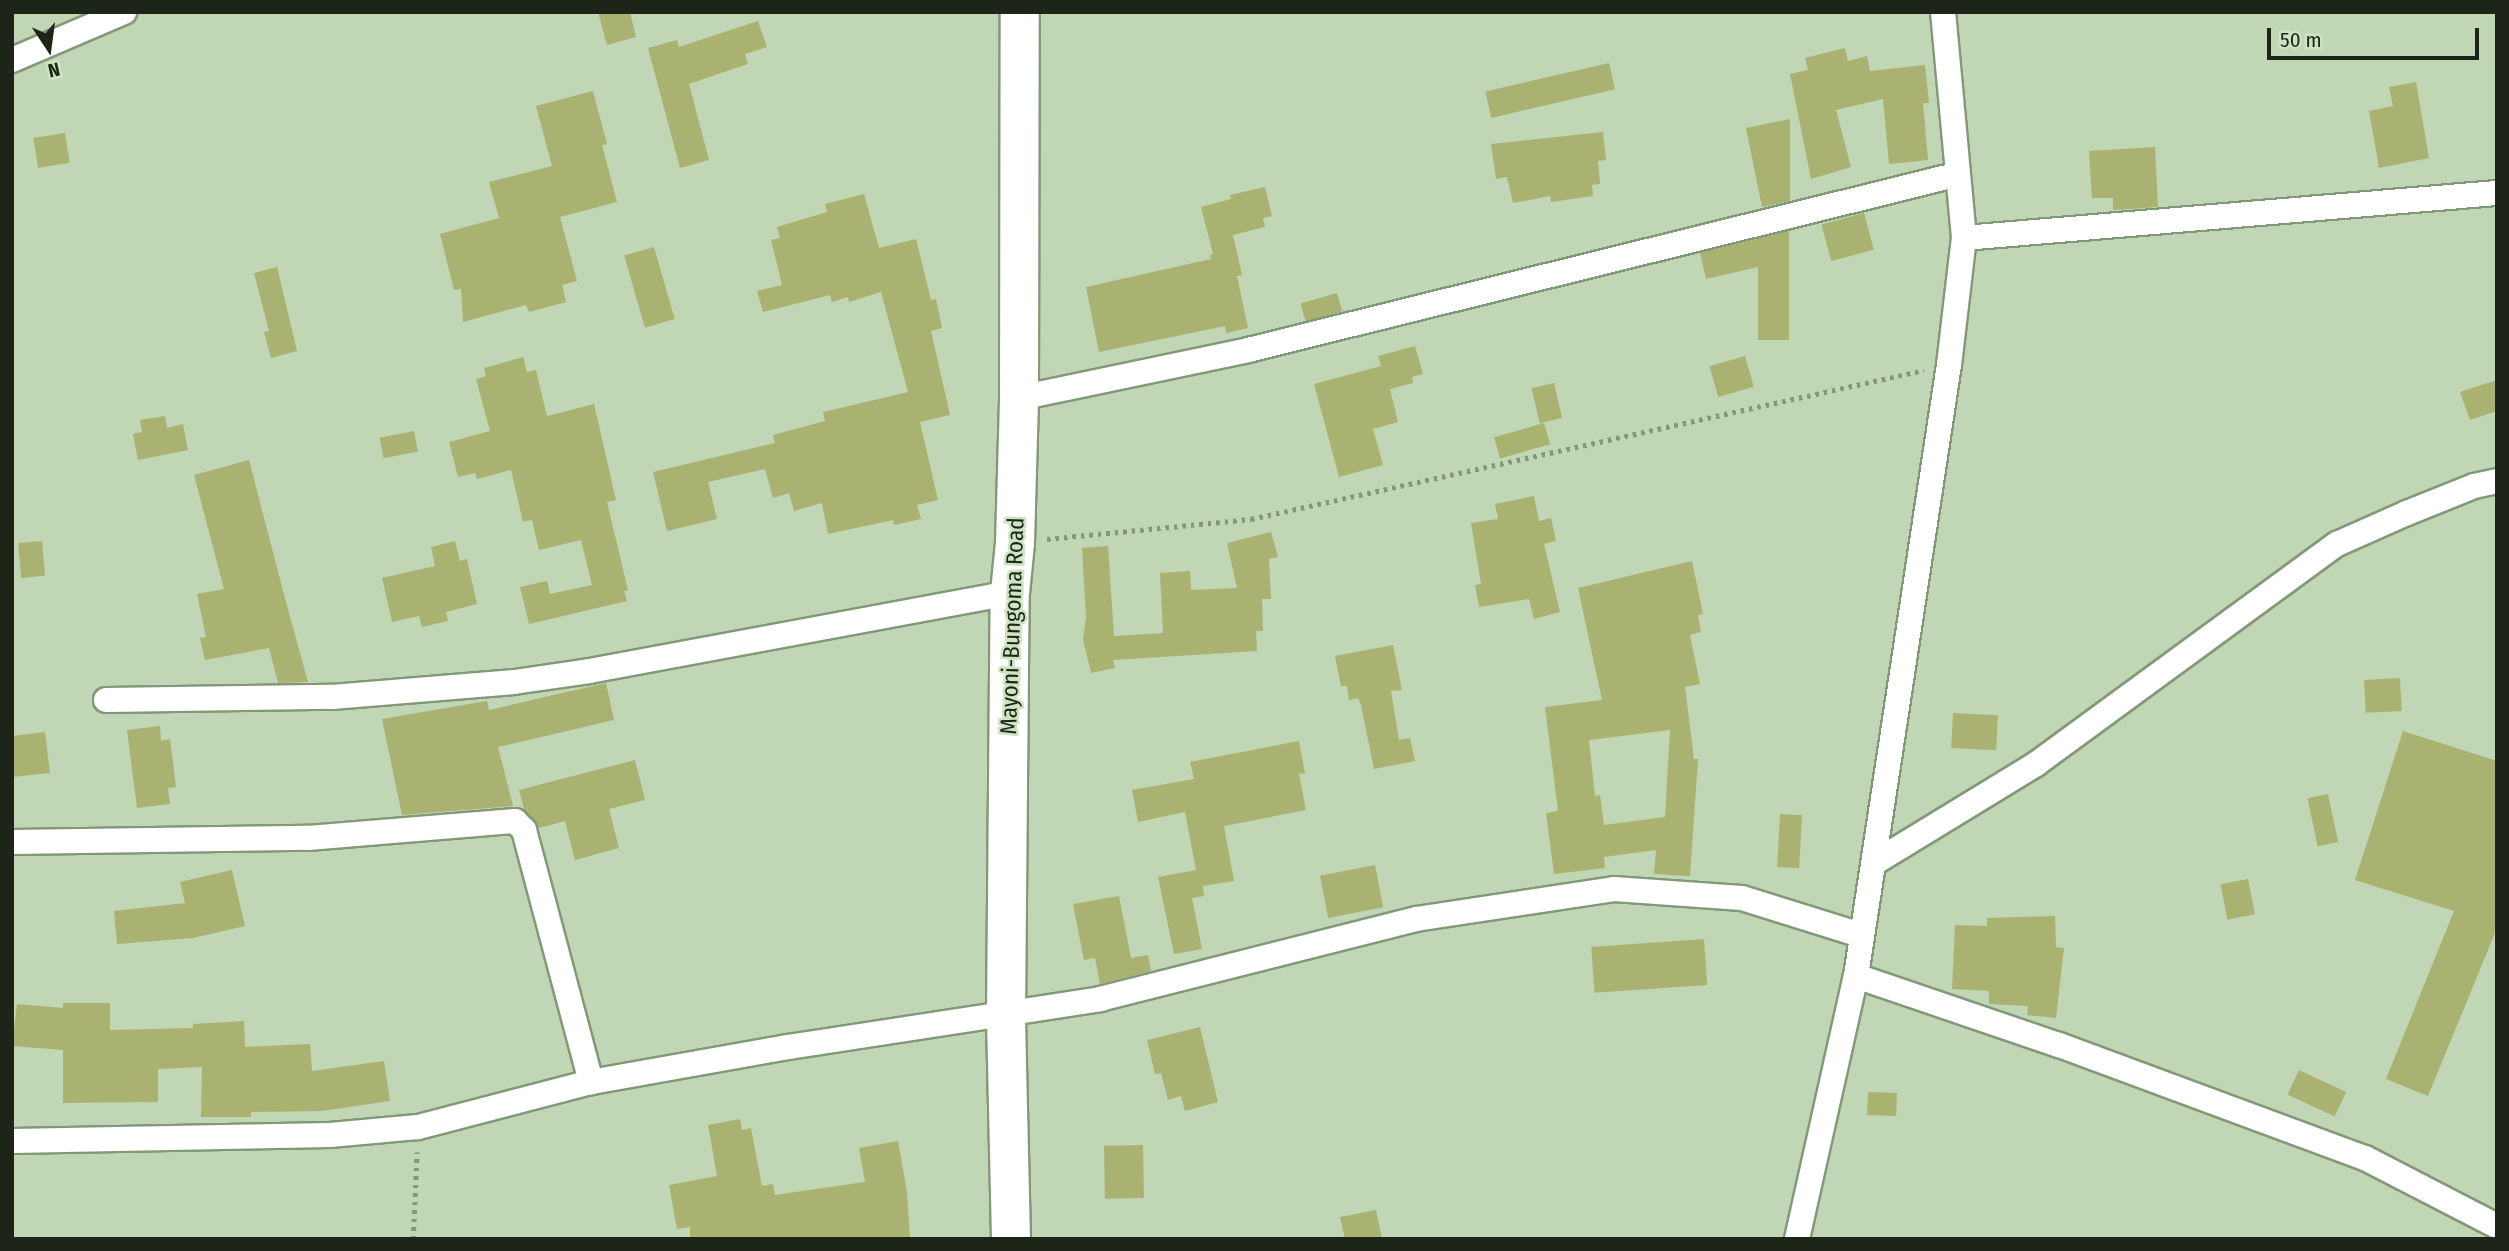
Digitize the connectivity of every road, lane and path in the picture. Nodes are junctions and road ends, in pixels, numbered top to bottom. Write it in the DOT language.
graph roads {
  1 [pos="124,12"];
  2 [pos="1020,12"];
  3 [pos="1943,12"];
  4 [pos="12,60"];
  5 [pos="1955,176"];
  6 [pos="2497,193"];
  7 [pos="1964,238"];
  8 [pos="1949,365"];
  9 [pos="1019,398"];
  10 [pos="2497,481"];
  11 [pos="1015,543"];
  12 [pos="1010,593"];
  13 [pos="106,700"];
  14 [pos="12,842"];
  15 [pos="1874,863"];
  16 [pos="1861,935"];
  17 [pos="1856,976"];
  18 [pos="1006,1014"];
  19 [pos="591,1082"];
  20 [pos="418,1127"];
  21 [pos="12,1141"];
  22 [pos="2497,1226"];
  23 [pos="413,1239"];
  24 [pos="1011,1239"];
  25 [pos="1797,1239"];
  1 -- 4 [label="street"];
  2 -- 9 [label="main road, Mayoni-Bungoma Road"];
  3 -- 5 [label="street"];
  5 -- 7 [label="street"];
  5 -- 9 [label="street"];
  6 -- 7 [label="street"];
  7 -- 8 [label="street"];
  8 -- 11 [label="path"];
  8 -- 15 [label="street"];
  9 -- 11 [label="main road, Mayoni-Bungoma Road"];
  10 -- 15 [label="street"];
  11 -- 12 [label="main road, Mayoni-Bungoma Road"];
  12 -- 13 [label="street"];
  12 -- 18 [label="main road, Mayoni-Bungoma Road"];
  14 -- 19 [label="street"];
  15 -- 16 [label="street"];
  16 -- 17 [label="street"];
  16 -- 18 [label="street"];
  17 -- 22 [label="street"];
  17 -- 25 [label="street"];
  18 -- 19 [label="street"];
  18 -- 24 [label="main road, Mayoni-Bungoma Road"];
  19 -- 20 [label="street"];
  20 -- 21 [label="street"];
  20 -- 23 [label="path"];
}
